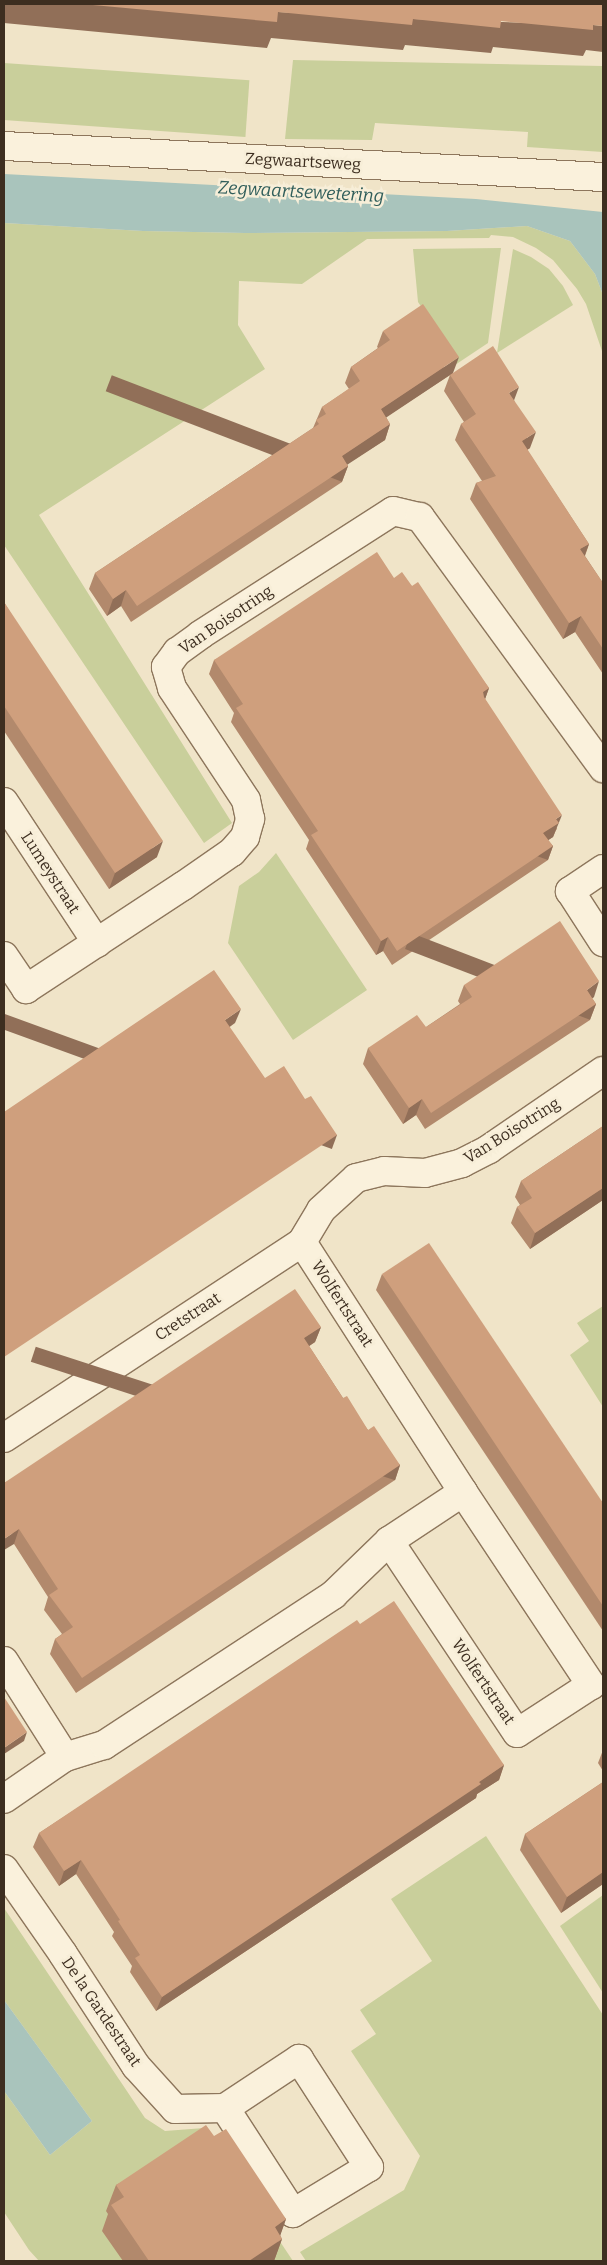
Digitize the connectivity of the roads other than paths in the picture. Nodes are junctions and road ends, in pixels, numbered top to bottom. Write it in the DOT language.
graph roads {
  1 [pos="4,146"];
  2 [pos="603,177"];
  3 [pos="603,768"];
  4 [pos="4,802"];
  5 [pos="603,869"];
  6 [pos="603,942"];
  7 [pos="96,943"];
  8 [pos="4,956"];
  9 [pos="603,1071"];
  10 [pos="356,1178"];
  11 [pos="302,1242"];
  12 [pos="4,1438"];
  13 [pos="463,1492"];
  14 [pos="389,1541"];
  15 [pos="4,1661"];
  16 [pos="65,1757"];
  17 [pos="4,1799"];
  18 [pos="4,1870"];
  19 [pos="225,2108"];
  1 -- 2 [label="street, Zegwaartseweg"];
  3 -- 7 [label="street, Van Boisotring"];
  4 -- 7 [label="street, Lumeystraat"];
  5 -- 6 [label="street"];
  7 -- 8 [label="street, Van Boisotring"];
  9 -- 10 [label="street, Van Boisotring"];
  10 -- 11 [label="street, Cretstraat"];
  11 -- 12 [label="street, Cretstraat"];
  11 -- 13 [label="street, Wolfertstraat"];
  13 -- 14 [label="street"];
  13 -- 14 [label="street, Wolfertstraat"];
  14 -- 16 [label="street"];
  15 -- 16 [label="street"];
  16 -- 17 [label="street"];
  18 -- 19 [label="street, De la Gardestraat"];
  19 -- 19 [label="street"];
}
